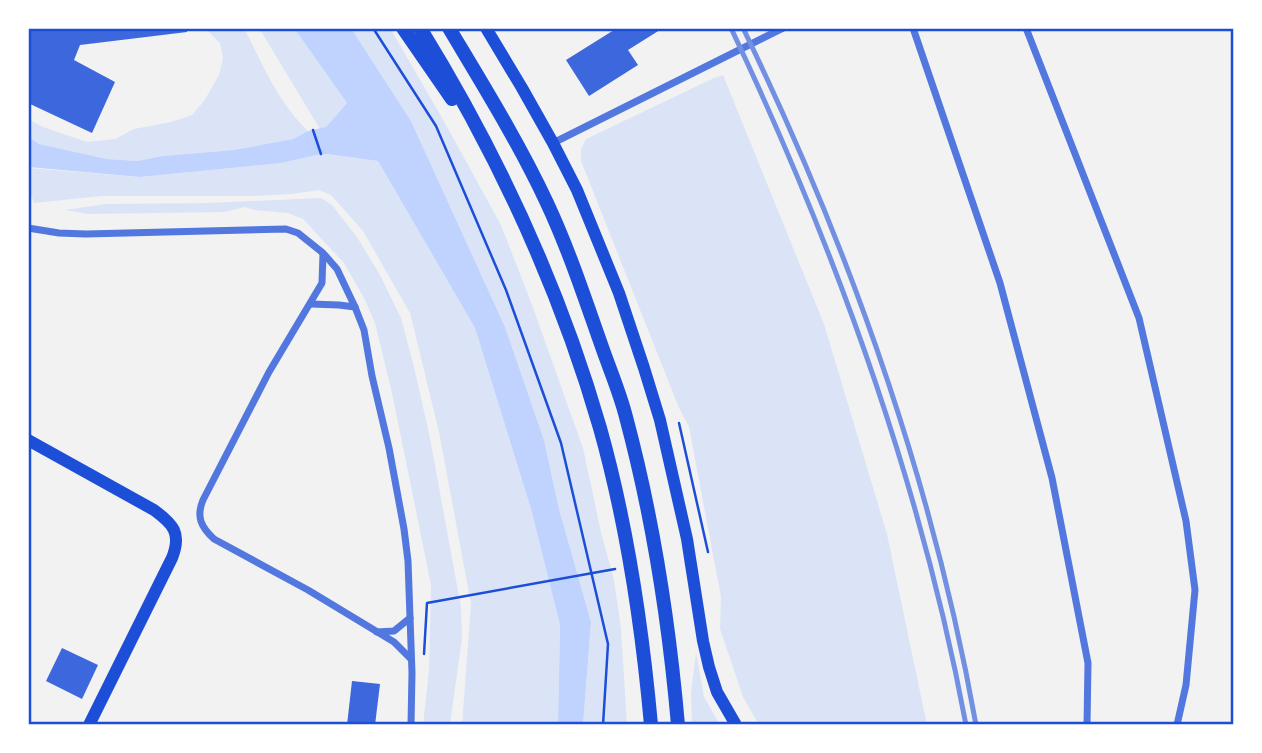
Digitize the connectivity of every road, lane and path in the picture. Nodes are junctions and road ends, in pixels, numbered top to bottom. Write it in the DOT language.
graph roads {
  1 [pos="373,28"];
  2 [pos="403,28"];
  3 [pos="420,28"];
  4 [pos="449,28"];
  5 [pos="486,28"];
  6 [pos="783,28"];
  7 [pos="913,28"];
  8 [pos="1027,28"];
  9 [pos="313,130"];
  10 [pos="553,143"];
  11 [pos="321,154"];
  12 [pos="494,161"];
  13 [pos="28,228"];
  14 [pos="323,253"];
  15 [pos="311,304"];
  16 [pos="355,307"];
  17 [pos="679,423"];
  18 [pos="28,440"];
  19 [pos="709,551"];
  20 [pos="615,569"];
  21 [pos="410,618"];
  22 [pos="376,632"];
  23 [pos="424,657"];
  24 [pos="410,659"];
  25 [pos="89,725"];
  26 [pos="411,725"];
  27 [pos="603,725"];
  28 [pos="651,725"];
  29 [pos="678,725"];
  30 [pos="736,725"];
  31 [pos="1087,725"];
  32 [pos="1177,725"];
  1 -- 27 [label="path"];
  2 -- 12 [label="highway"];
  3 -- 12 [label="highway"];
  4 -- 29 [label="highway"];
  5 -- 10 [label="main road"];
  6 -- 10 [label="street"];
  7 -- 31 [label="street"];
  8 -- 32 [label="street"];
  9 -- 11 [label="path"];
  10 -- 30 [label="main road"];
  12 -- 28 [label="highway"];
  13 -- 14 [label="street"];
  14 -- 15 [label="street"];
  14 -- 16 [label="street"];
  15 -- 16 [label="street"];
  15 -- 22 [label="street"];
  16 -- 21 [label="street"];
  17 -- 19 [label="path"];
  18 -- 25 [label="main road"];
  20 -- 23 [label="path"];
  21 -- 22 [label="street"];
  21 -- 24 [label="street"];
  22 -- 24 [label="street"];
  24 -- 26 [label="street"];
}
